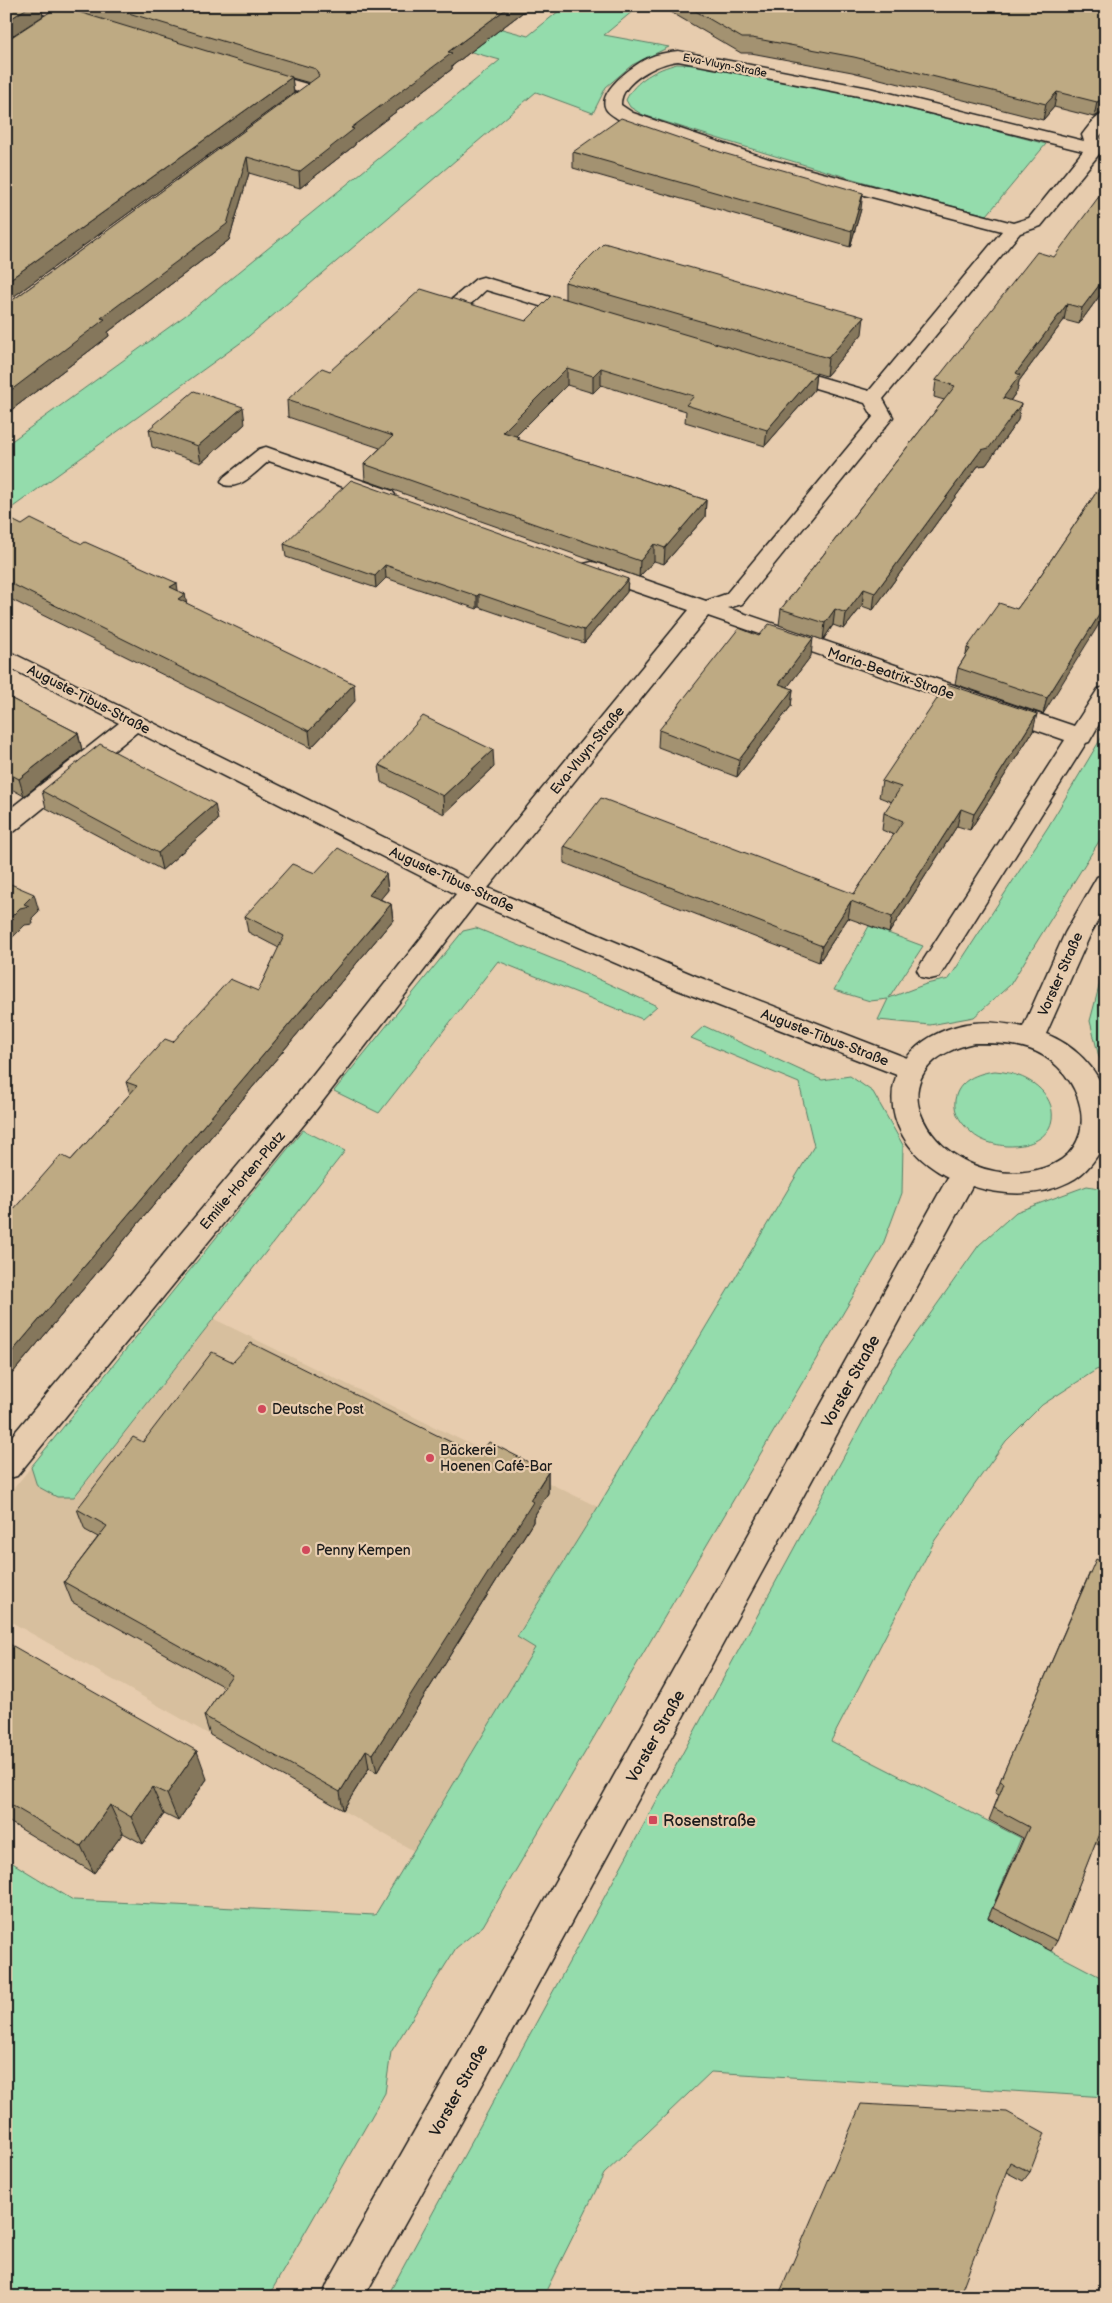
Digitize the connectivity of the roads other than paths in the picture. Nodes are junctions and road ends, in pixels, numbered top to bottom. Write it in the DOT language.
graph roads {
  1 [pos="34,6"];
  2 [pos="65,10"];
  3 [pos="44,24"];
  4 [pos="106,28"];
  5 [pos="246,71"];
  6 [pos="279,114"];
  7 [pos="1106,118"];
  8 [pos="1094,149"];
  9 [pos="1014,229"];
  10 [pos="458,304"];
  11 [pos="597,317"];
  12 [pos="759,365"];
  13 [pos="873,399"];
  14 [pos="231,481"];
  15 [pos="405,503"];
  16 [pos="572,562"];
  17 [pos="702,608"];
  18 [pos="6,657"];
  19 [pos="1106,694"];
  20 [pos="135,722"];
  21 [pos="1080,737"];
  22 [pos="6,825"];
  23 [pos="1106,883"];
  24 [pos="472,891"];
  25 [pos="930,970"];
  26 [pos="1031,1039"];
  27 [pos="911,1070"];
  28 [pos="1101,1140"];
  29 [pos="965,1173"];
  30 [pos="6,1466"];
  31 [pos="342,2297"];
  1 -- 2 [label="street"];
  2 -- 3 [label="street"];
  2 -- 4 [label="street"];
  5 -- 6 [label="street"];
  7 -- 8 [label="street"];
  8 -- 9 [label="street"];
  8 -- 9 [label="street, Eva-Vluyn-Straße"];
  9 -- 13 [label="street"];
  10 -- 11 [label="street"];
  12 -- 13 [label="street"];
  13 -- 17 [label="street"];
  14 -- 15 [label="street"];
  16 -- 17 [label="street"];
  17 -- 21 [label="street, Maria-Beatrix-Straße"];
  17 -- 24 [label="street, Eva-Vluyn-Straße"];
  18 -- 20 [label="street, Auguste-Tibus-Straße"];
  19 -- 21 [label="street"];
  20 -- 22 [label="street"];
  20 -- 24 [label="street, Auguste-Tibus-Straße"];
  21 -- 25 [label="street"];
  23 -- 26 [label="street, Vorster Straße"];
  24 -- 27 [label="street, Auguste-Tibus-Straße"];
  24 -- 30 [label="street, Emilie-Horten-Platz"];
  26 -- 27 [label="street"];
  26 -- 28 [label="street"];
  27 -- 29 [label="street"];
  28 -- 29 [label="street"];
  29 -- 31 [label="street, Vorster Straße"];
}
